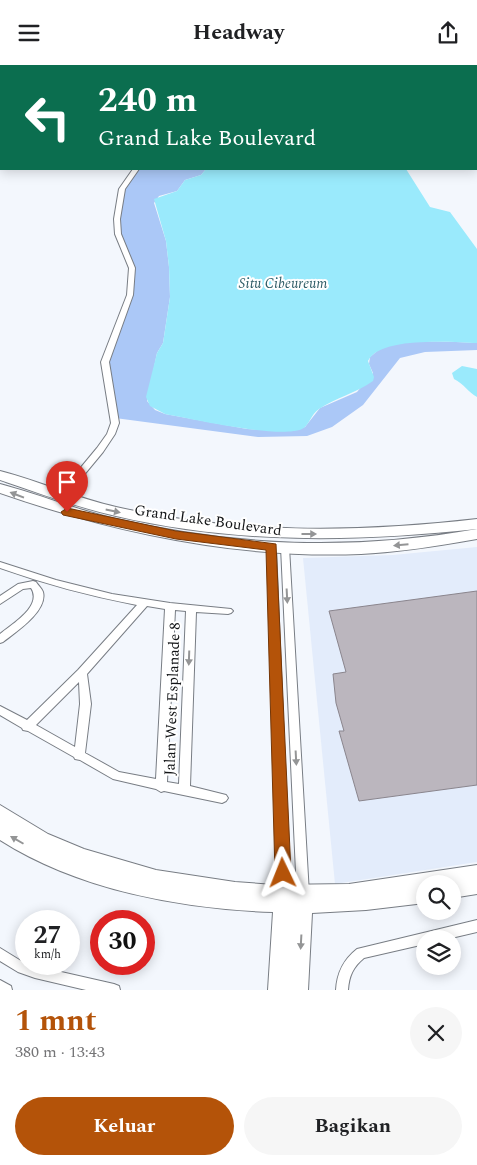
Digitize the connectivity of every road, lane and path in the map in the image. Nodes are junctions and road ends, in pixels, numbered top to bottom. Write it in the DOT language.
graph roads {
  1 [pos="135,170"];
  2 [pos="0,475"];
  3 [pos="0,488"];
  4 [pos="61,497"];
  5 [pos="476,532"];
  6 [pos="278,547"];
  7 [pos="0,565"];
  8 [pos="0,601"];
  9 [pos="145,602"];
  10 [pos="170,607"];
  11 [pos="191,609"];
  12 [pos="228,611"];
  13 [pos="0,639"];
  14 [pos="82,673"];
  15 [pos="0,711"];
  16 [pos="27,727"];
  17 [pos="80,756"];
  18 [pos="161,787"];
  19 [pos="184,791"];
  20 [pos="222,798"];
  21 [pos="0,813"];
  22 [pos="0,830"];
  23 [pos="477,873"];
  24 [pos="477,885"];
  25 [pos="461,888"];
  26 [pos="416,894"];
  27 [pos="306,899"];
  28 [pos="477,927"];
  29 [pos="0,954"];
  30 [pos="0,986"];
  31 [pos="6,990"];
  32 [pos="114,990"];
  33 [pos="278,990"];
  34 [pos="298,990"];
  35 [pos="342,990"];
  1 -- 4 [label="street"];
  2 -- 4 [label="street, Grand Lake Boulevard"];
  6 -- 3 [label="street, Grand Lake Boulevard, one-way"];
  4 -- 5 [label="street, Grand Lake Boulevard, one-way"];
  5 -- 6 [label="street, Grand Lake Boulevard, one-way"];
  6 -- 27 [label="street, one-way"];
  6 -- 27 [label="street"];
  7 -- 9 [label="street"];
  8 -- 13 [label="street"];
  9 -- 10 [label="street"];
  9 -- 14 [label="street"];
  10 -- 11 [label="street"];
  10 -- 18 [label="street"];
  11 -- 12 [label="street"];
  11 -- 19 [label="street, Jalan West Esplanade 8, one-way"];
  14 -- 16 [label="street"];
  14 -- 17 [label="street"];
  15 -- 16 [label="street"];
  16 -- 17 [label="street"];
  17 -- 18 [label="street"];
  18 -- 19 [label="street"];
  19 -- 20 [label="street"];
  21 -- 27 [label="street"];
  27 -- 22 [label="street, one-way"];
  23 -- 27 [label="street"];
  24 -- 25 [label="street"];
  26 -- 27 [label="street"];
  27 -- 33 [label="street"];
  27 -- 34 [label="street, one-way"];
  28 -- 35 [label="street"];
  29 -- 32 [label="street"];
  30 -- 31 [label="street"];
}
